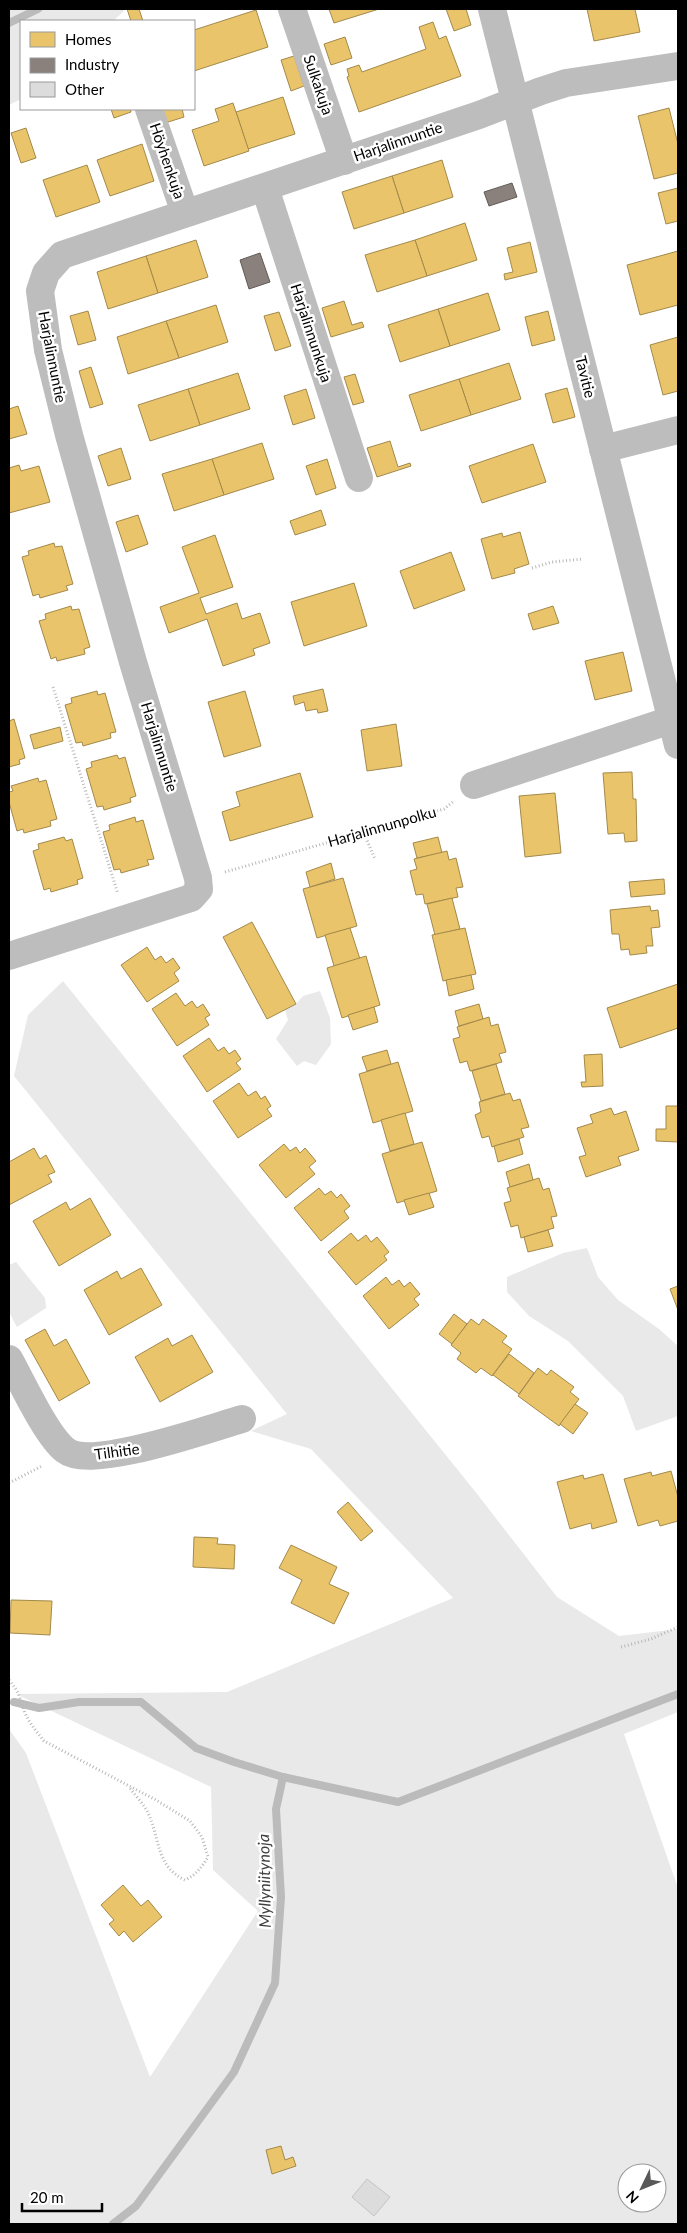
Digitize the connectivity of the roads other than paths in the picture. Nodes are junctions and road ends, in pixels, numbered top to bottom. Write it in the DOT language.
graph roads {
  1 [pos="292,9"];
  2 [pos="492,9"];
  3 [pos="678,66"];
  4 [pos="515,102"];
  5 [pos="149,110"];
  6 [pos="344,161"];
  7 [pos="265,188"];
  8 [pos="185,213"];
  9 [pos="678,430"];
  10 [pos="603,449"];
  11 [pos="359,478"];
  12 [pos="675,732"];
  13 [pos="474,785"];
  14 [pos="9,956"];
  15 [pos="9,1359"];
  16 [pos="242,1419"];
  1 -- 6 [label="street, Sulkakuja"];
  2 -- 4 [label="street, Tavitie"];
  3 -- 4 [label="street, Harjalinnuntie"];
  4 -- 6 [label="street, Harjalinnuntie"];
  4 -- 10 [label="street, Tavitie"];
  5 -- 8 [label="street, Höyhenkuja"];
  6 -- 7 [label="street, Harjalinnuntie"];
  7 -- 8 [label="street, Harjalinnuntie"];
  7 -- 11 [label="street, Harjalinnunkuja"];
  8 -- 14 [label="street, Harjalinnuntie"];
  9 -- 10 [label="street"];
  10 -- 12 [label="street, Tavitie"];
  12 -- 13 [label="street"];
  15 -- 16 [label="street, Tilhitie"];
}
